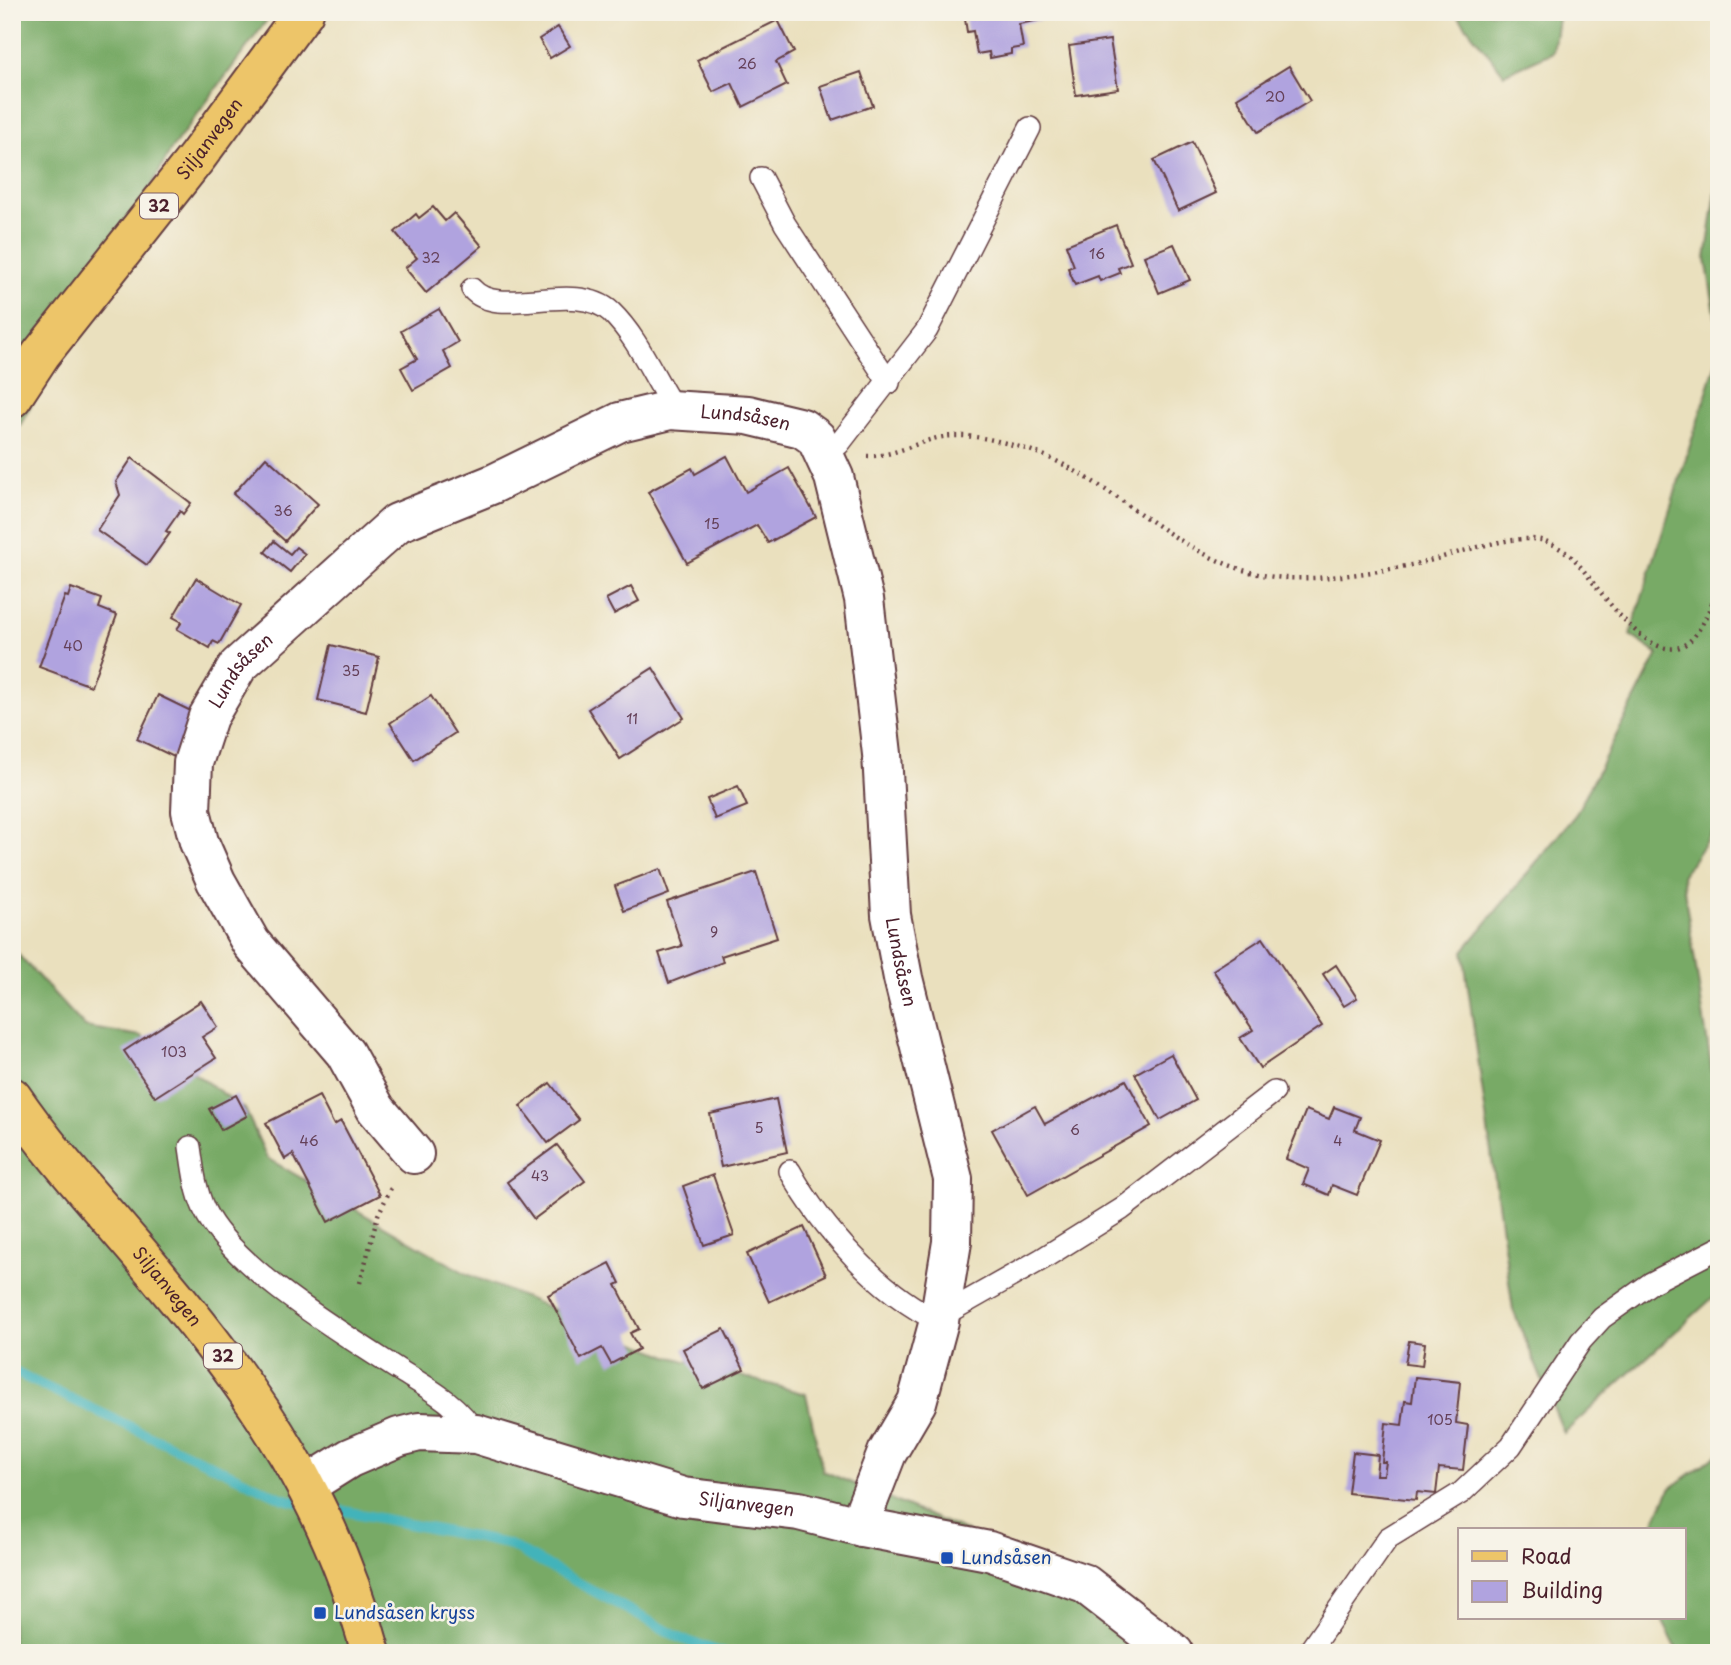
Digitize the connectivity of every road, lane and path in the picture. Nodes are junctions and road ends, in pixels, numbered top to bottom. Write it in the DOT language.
graph roads {
  1 [pos="304,12"];
  2 [pos="1030,128"];
  3 [pos="761,178"];
  4 [pos="472,289"];
  5 [pos="889,383"];
  6 [pos="12,398"];
  7 [pos="670,411"];
  8 [pos="824,455"];
  9 [pos="1719,588"];
  10 [pos="1274,1092"];
  11 [pos="12,1097"];
  12 [pos="406,1145"];
  13 [pos="190,1146"];
  14 [pos="790,1171"];
  15 [pos="1719,1248"];
  16 [pos="360,1283"];
  17 [pos="940,1315"];
  18 [pos="476,1434"];
  19 [pos="307,1485"];
  20 [pos="862,1527"];
  21 [pos="371,1653"];
  22 [pos="1174,1653"];
  23 [pos="1308,1653"];
  1 -- 6 [label="main road, Siljanvegen / 32"];
  2 -- 5 [label="lane"];
  3 -- 5 [label="lane"];
  4 -- 7 [label="lane"];
  5 -- 8 [label="lane"];
  7 -- 8 [label="street, Lundsåsen"];
  7 -- 12 [label="street, Lundsåsen"];
  8 -- 9 [label="path"];
  8 -- 17 [label="street, Lundsåsen"];
  10 -- 17 [label="lane"];
  11 -- 19 [label="main road, Siljanvegen / 32"];
  12 -- 16 [label="path"];
  13 -- 18 [label="lane"];
  14 -- 17 [label="lane"];
  15 -- 23 [label="lane"];
  17 -- 20 [label="street, Lundsåsen"];
  18 -- 19 [label="street, Siljanvegen"];
  18 -- 20 [label="street, Siljanvegen"];
  19 -- 21 [label="main road, Siljanvegen / 32"];
  20 -- 22 [label="street, Siljanvegen"];
}
